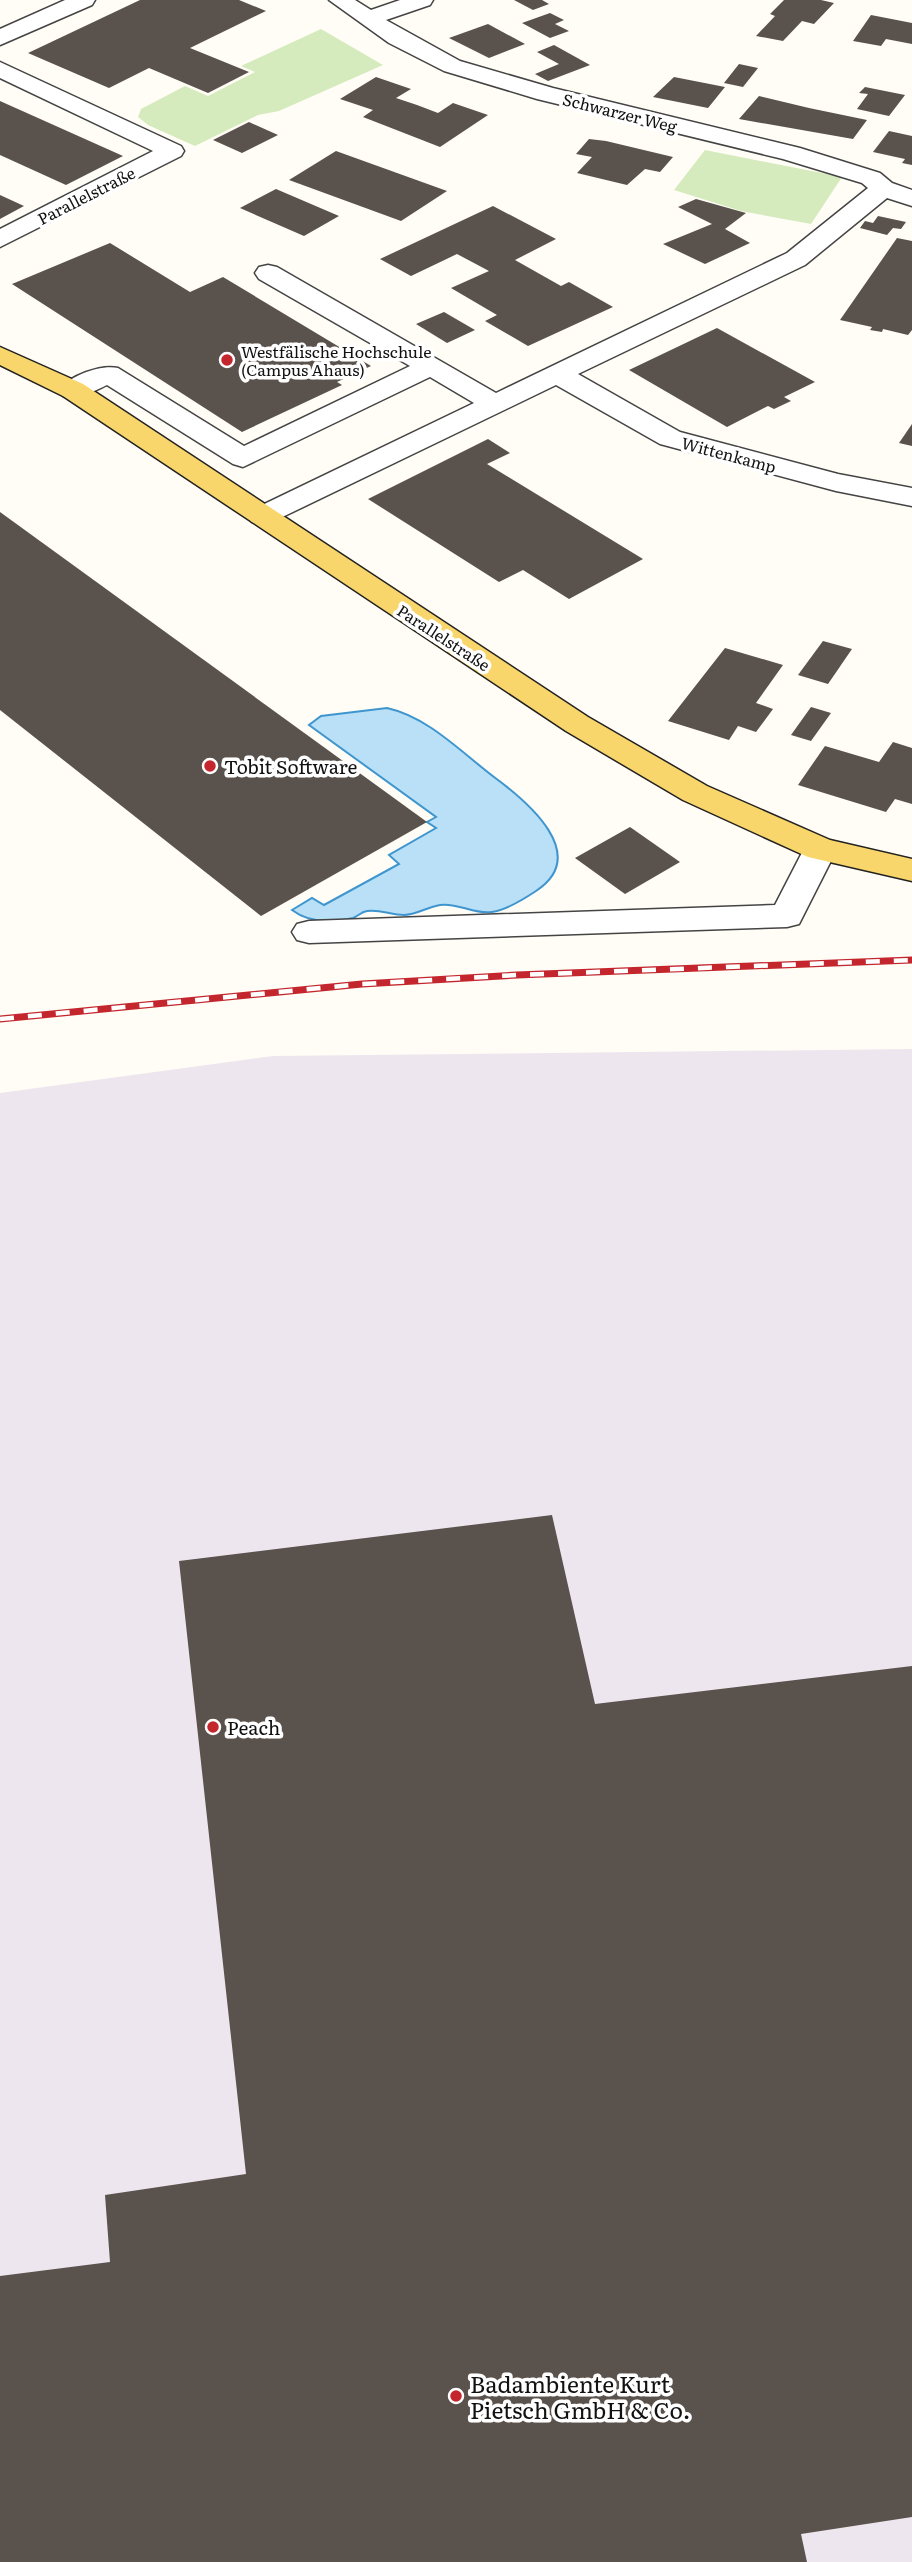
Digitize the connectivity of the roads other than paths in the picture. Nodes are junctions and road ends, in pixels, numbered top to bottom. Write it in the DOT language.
graph roads {
  1 [pos="84,0"];
  2 [pos="340,0"];
  3 [pos="422,0"];
  4 [pos="370,18"];
  5 [pos="0,38"];
  6 [pos="0,69"];
  7 [pos="883,188"];
  8 [pos="912,198"];
  9 [pos="0,239"];
  10 [pos="268,273"];
  11 [pos="0,355"];
  12 [pos="431,366"];
  13 [pos="559,374"];
  14 [pos="73,390"];
  15 [pos="496,404"];
  16 [pos="912,497"];
  17 [pos="262,516"];
  18 [pos="820,849"];
  19 [pos="912,870"];
  20 [pos="309,932"];
  1 -- 5 [label="street"];
  2 -- 4 [label="street, Schwarzer Weg"];
  3 -- 4 [label="street"];
  4 -- 7 [label="street, Schwarzer Weg"];
  6 -- 9 [label="street, Parallelstraße"];
  7 -- 8 [label="street, Schwarzer Weg"];
  7 -- 13 [label="street"];
  10 -- 12 [label="street"];
  11 -- 14 [label="main road, Parallelstraße"];
  12 -- 14 [label="street"];
  12 -- 15 [label="street"];
  13 -- 15 [label="street"];
  13 -- 16 [label="street, Wittenkamp"];
  14 -- 17 [label="main road, Parallelstraße"];
  15 -- 17 [label="street"];
  17 -- 18 [label="main road, Parallelstraße"];
  18 -- 19 [label="main road, Parallelstraße"];
  18 -- 20 [label="street"];
}
